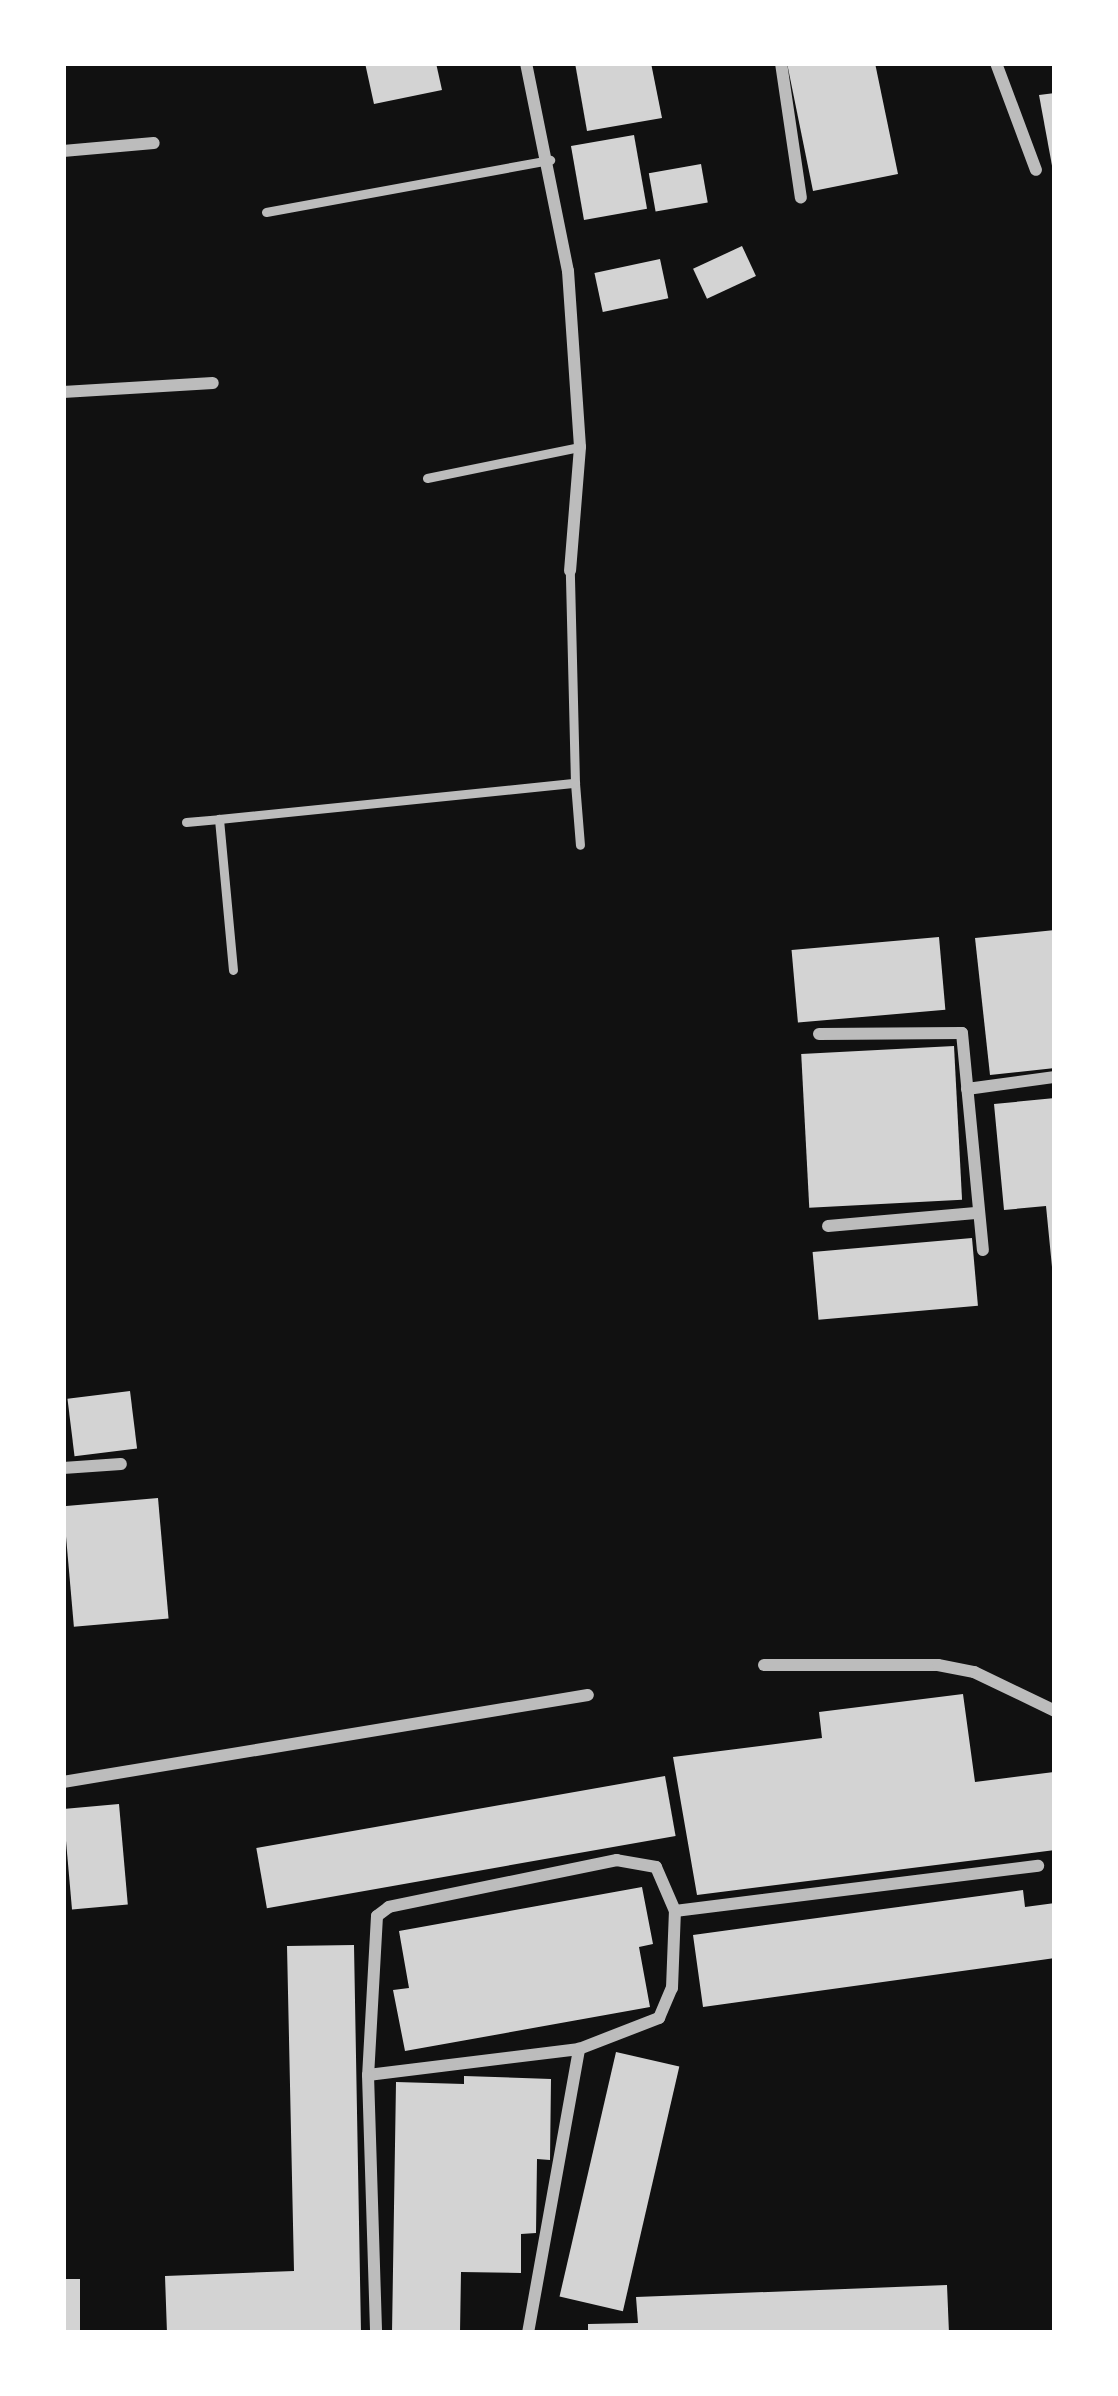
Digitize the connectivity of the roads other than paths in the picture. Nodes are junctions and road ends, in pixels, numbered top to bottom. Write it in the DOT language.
graph roads {
  1 [pos="526,63"];
  2 [pos="781,63"];
  3 [pos="996,63"];
  4 [pos="154,143"];
  5 [pos="63,151"];
  6 [pos="550,160"];
  7 [pos="1036,170"];
  8 [pos="801,198"];
  9 [pos="266,212"];
  10 [pos="213,383"];
  11 [pos="63,392"];
  12 [pos="580,447"];
  13 [pos="427,478"];
  14 [pos="570,571"];
  15 [pos="575,783"];
  16 [pos="219,819"];
  17 [pos="186,822"];
  18 [pos="580,844"];
  19 [pos="233,970"];
  20 [pos="818,1034"];
  21 [pos="1055,1077"];
  22 [pos="967,1089"];
  23 [pos="978,1214"];
  24 [pos="828,1226"];
  25 [pos="982,1250"];
  26 [pos="121,1464"];
  27 [pos="63,1468"];
  28 [pos="764,1665"];
  29 [pos="588,1695"];
  30 [pos="1055,1711"];
  31 [pos="63,1781"];
  32 [pos="1038,1866"];
  33 [pos="675,1911"];
  34 [pos="579,2049"];
  35 [pos="368,2075"];
  36 [pos="376,2333"];
  37 [pos="528,2333"];
  1 -- 6 [label="street"];
  2 -- 8 [label="street"];
  3 -- 7 [label="street"];
  4 -- 5 [label="street"];
  6 -- 9 [label="lane"];
  6 -- 12 [label="street"];
  10 -- 11 [label="street"];
  12 -- 13 [label="lane"];
  12 -- 14 [label="street"];
  14 -- 15 [label="lane"];
  15 -- 16 [label="lane"];
  15 -- 18 [label="lane"];
  16 -- 17 [label="lane"];
  16 -- 19 [label="lane"];
  20 -- 22 [label="street"];
  21 -- 22 [label="street"];
  22 -- 23 [label="street"];
  23 -- 24 [label="street"];
  23 -- 25 [label="street"];
  26 -- 27 [label="street"];
  28 -- 30 [label="street"];
  29 -- 31 [label="street"];
  32 -- 33 [label="street"];
  33 -- 34 [label="street"];
  33 -- 35 [label="street"];
  34 -- 35 [label="street"];
  34 -- 37 [label="street"];
  35 -- 36 [label="street"];
}
